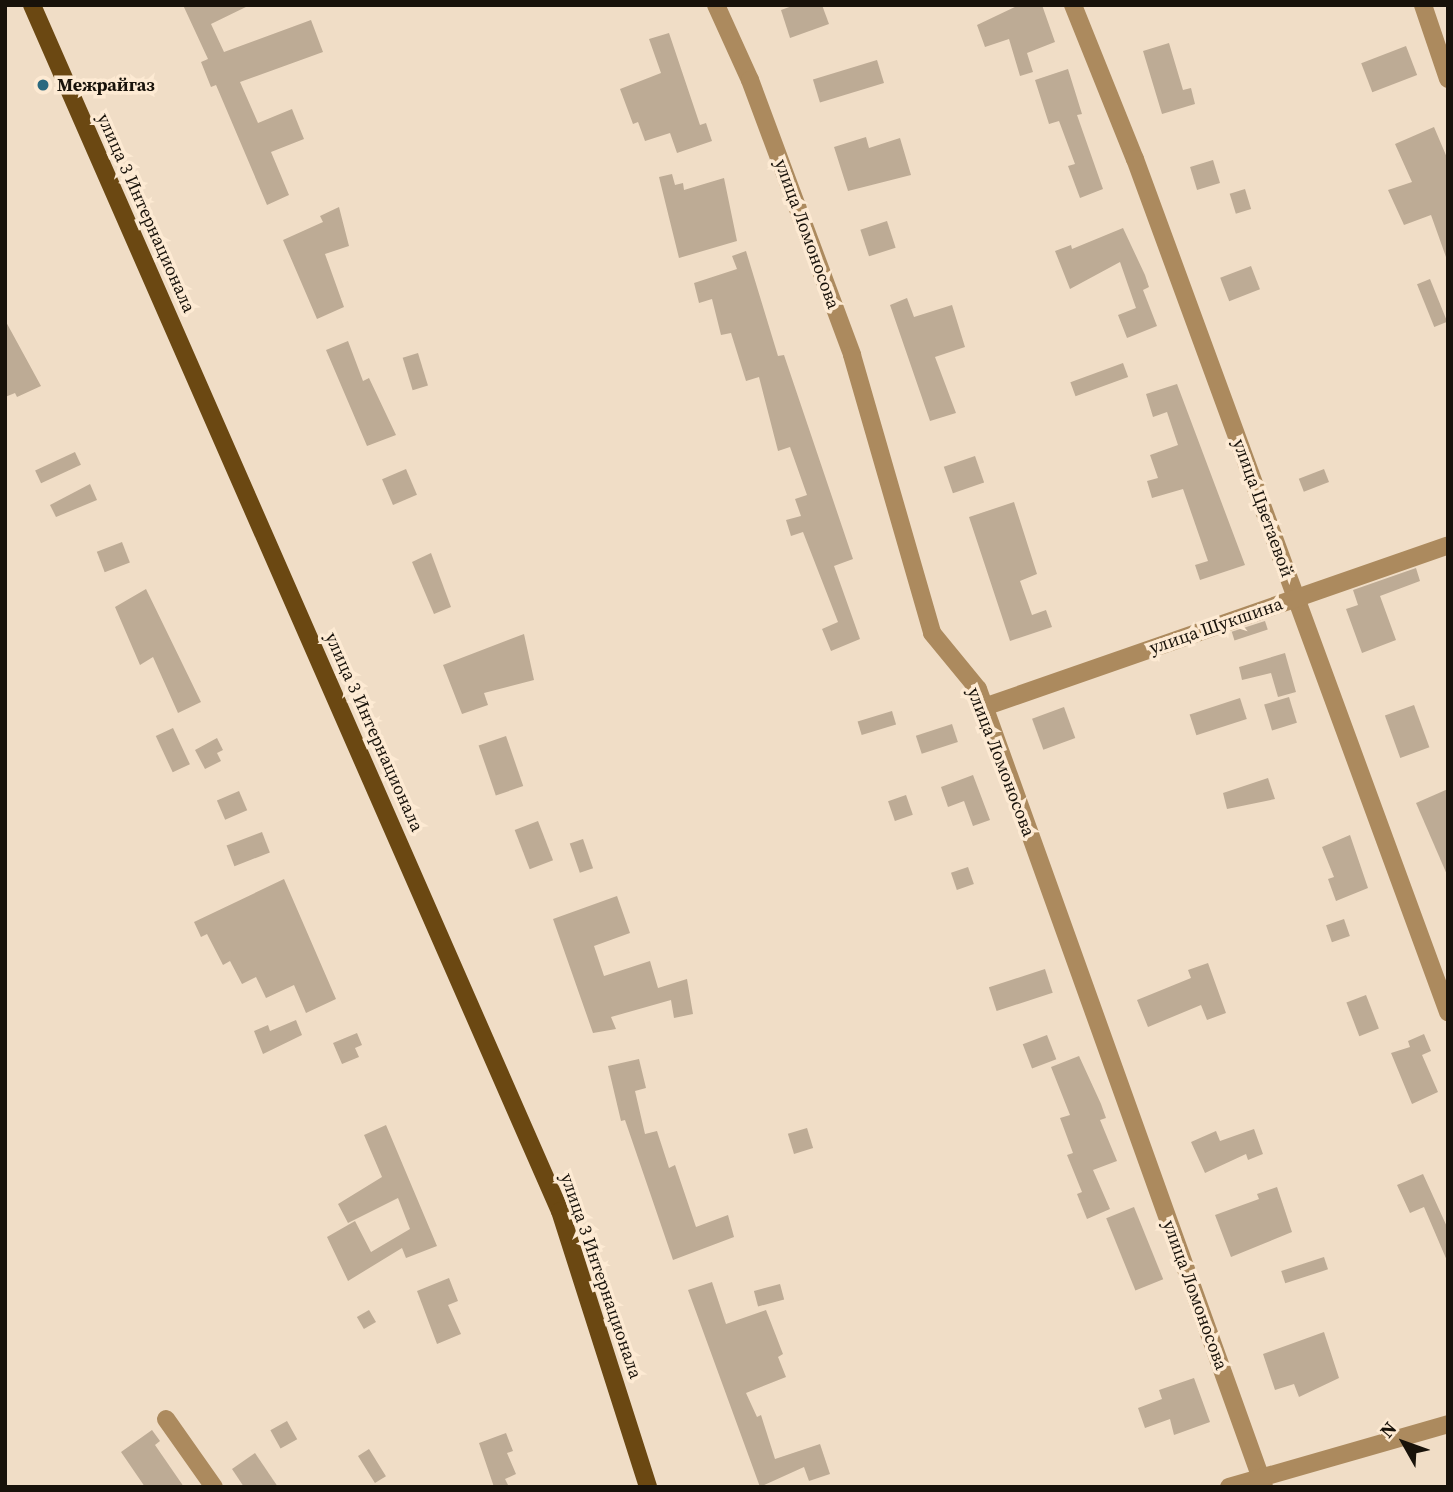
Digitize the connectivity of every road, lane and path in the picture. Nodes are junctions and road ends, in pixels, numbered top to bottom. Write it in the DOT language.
graph roads {
  1 [pos="32,5"];
  2 [pos="716,5"];
  3 [pos="1073,5"];
  4 [pos="1423,5"];
  5 [pos="1448,79"];
  6 [pos="1448,545"];
  7 [pos="1296,598"];
  8 [pos="984,707"];
  9 [pos="1448,1012"];
  10 [pos="166,1419"];
  11 [pos="1448,1423"];
  12 [pos="1262,1482"];
  13 [pos="214,1487"];
  14 [pos="648,1487"];
  15 [pos="1230,1487"];
  1 -- 14 [label="main road, улица 3 Интернационала"];
  2 -- 8 [label="street, улица Ломоносова"];
  3 -- 7 [label="street, улица Цветаевой"];
  4 -- 5 [label="street"];
  6 -- 7 [label="street, улица Шукшина"];
  7 -- 8 [label="street, улица Шукшина"];
  7 -- 9 [label="street, улица Цветаевой"];
  8 -- 12 [label="street, улица Ломоносова"];
  10 -- 13 [label="street"];
  11 -- 12 [label="street"];
  12 -- 15 [label="street"];
}
